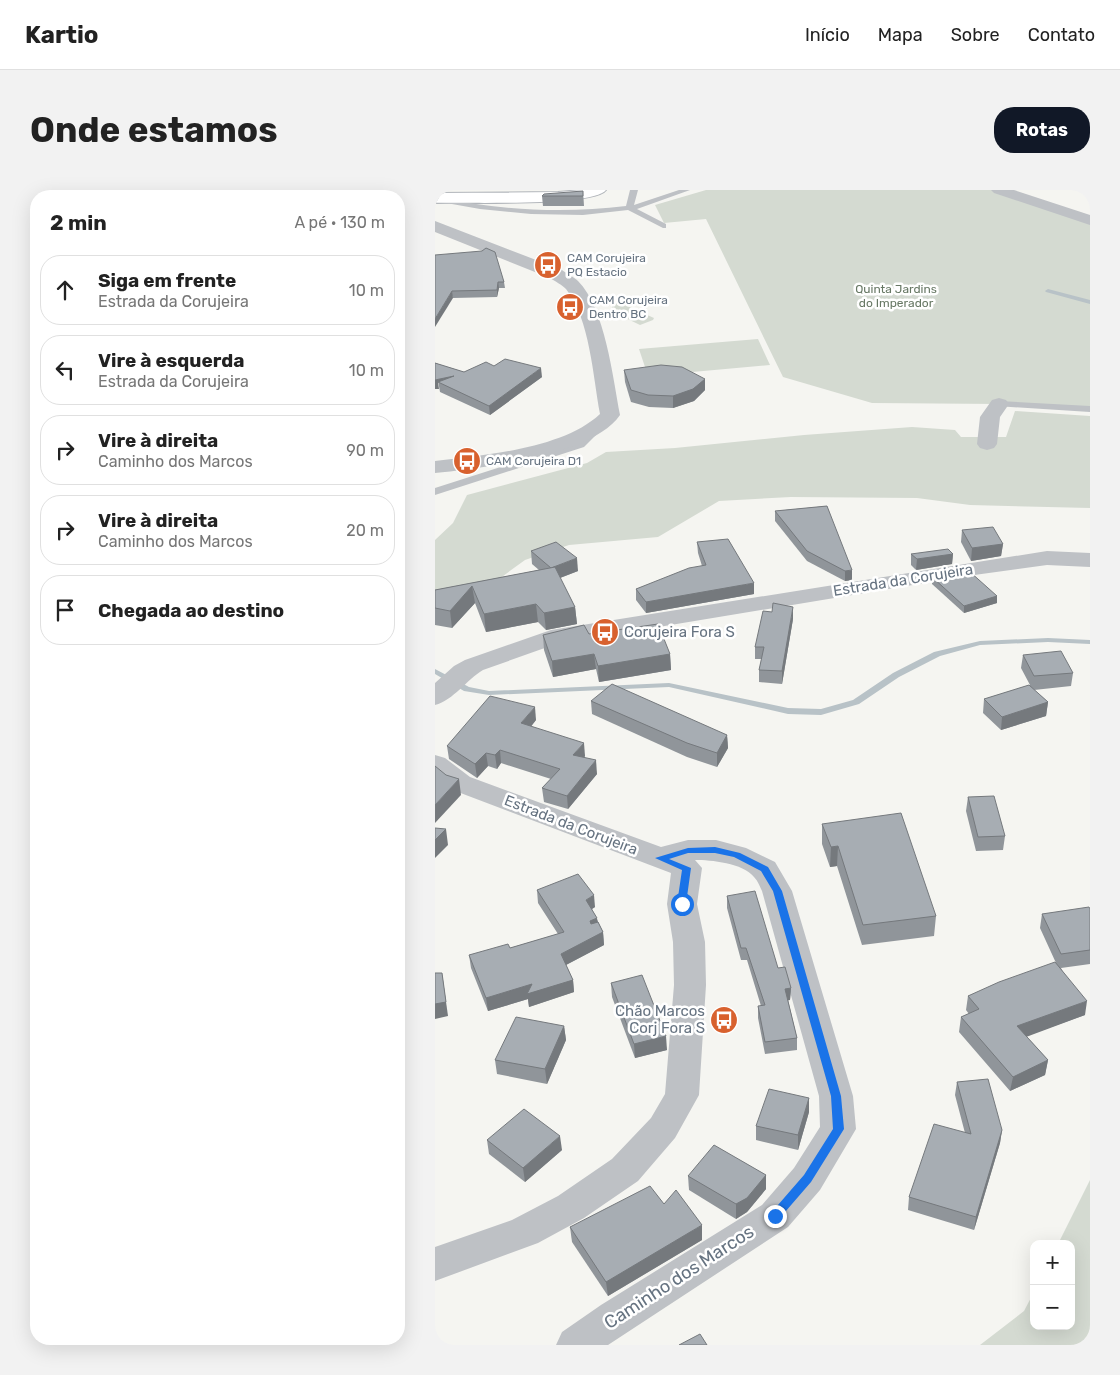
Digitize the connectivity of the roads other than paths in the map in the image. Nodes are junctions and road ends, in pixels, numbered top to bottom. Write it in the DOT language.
graph roads {
  1 [pos="598,190"];
  2 [pos="634,190"];
  3 [pos="687,190"];
  4 [pos="999,190"];
  5 [pos="435,198"];
  6 [pos="630,208"];
  7 [pos="1090,220"];
  8 [pos="435,226"];
  9 [pos="663,226"];
  10 [pos="999,404"];
  11 [pos="1090,410"];
  12 [pos="598,428"];
  13 [pos="987,444"];
  14 [pos="435,467"];
  15 [pos="435,492"];
  16 [pos="1090,560"];
  17 [pos="439,693"];
  18 [pos="435,764"];
  19 [pos="659,858"];
  20 [pos="435,1264"];
  21 [pos="576,1345"];
  1 -- 5 [label="main road"];
  2 -- 6 [label="lane"];
  3 -- 6 [label="lane"];
  4 -- 7 [label="street"];
  5 -- 6 [label="lane"];
  6 -- 9 [label="lane"];
  8 -- 12 [label="street"];
  10 -- 11 [label="lane"];
  10 -- 13 [label="street"];
  12 -- 14 [label="street"];
  12 -- 15 [label="lane"];
  16 -- 17 [label="street, Estrada da Corujeira"];
  18 -- 19 [label="street, Estrada da Corujeira"];
  19 -- 20 [label="street, Estrada da Corujeira"];
  19 -- 21 [label="street, Caminho dos Marcos"];
}
